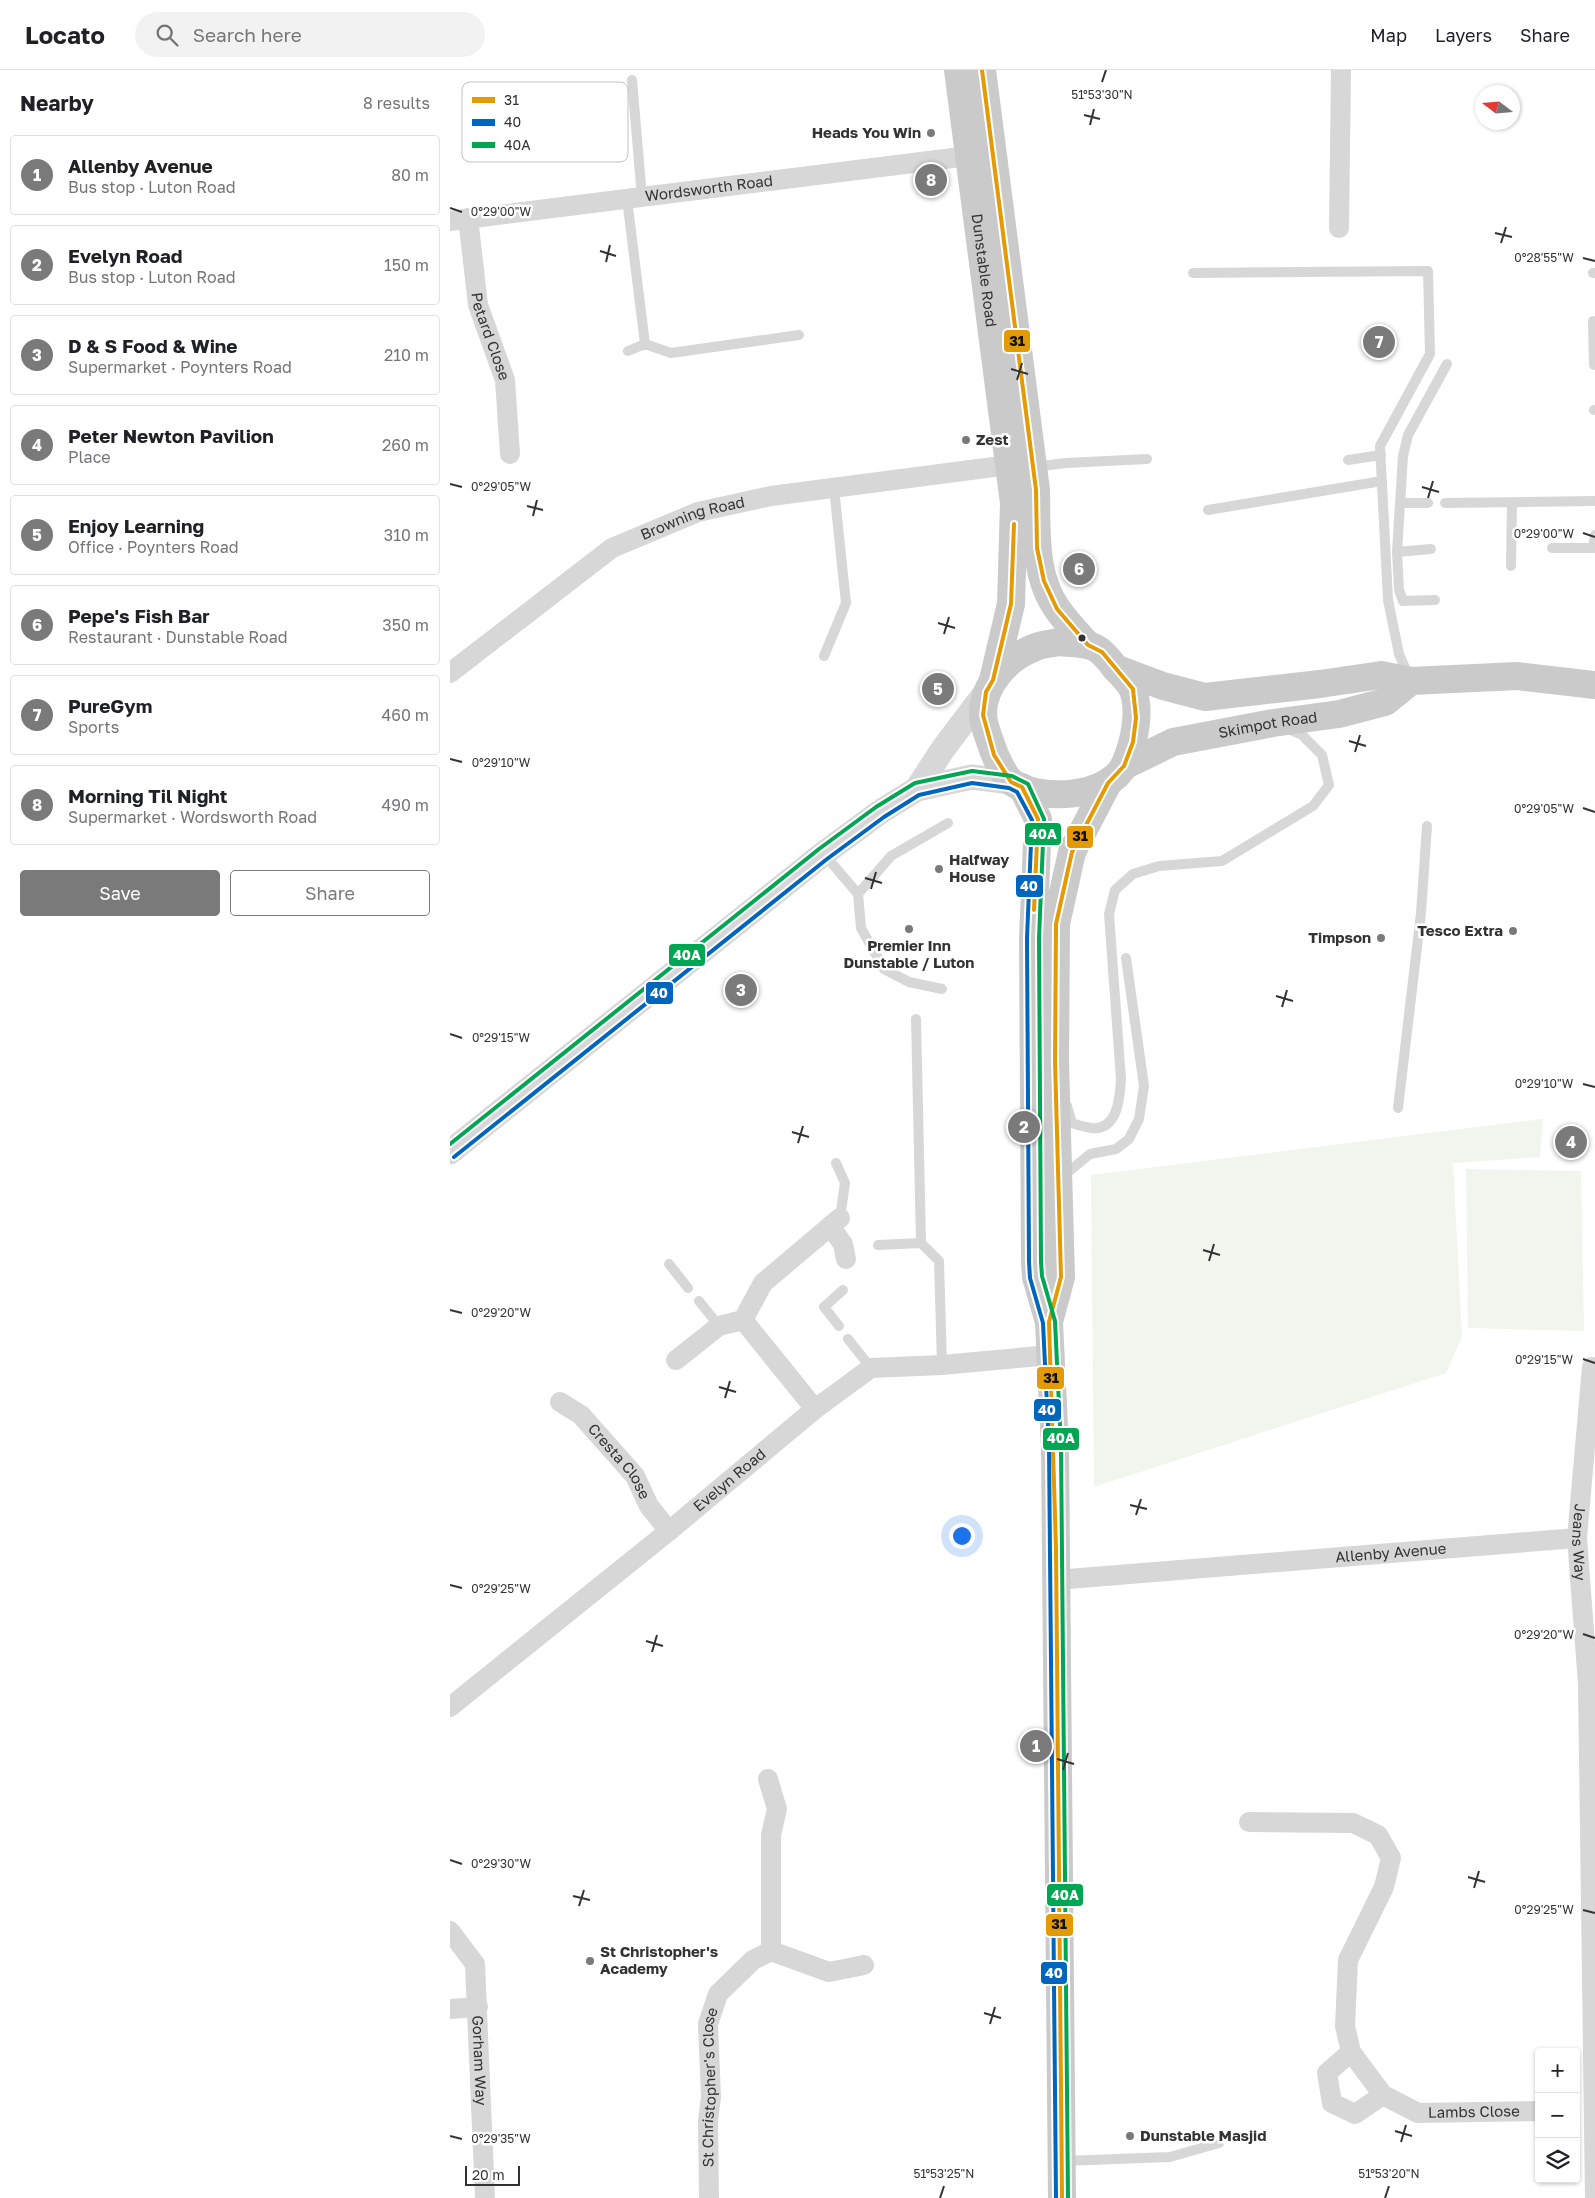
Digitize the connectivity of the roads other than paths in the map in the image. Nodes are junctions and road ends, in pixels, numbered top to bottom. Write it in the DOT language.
graph roads {
  1 [pos="958,70"];
  2 [pos="982,70"];
  3 [pos="1341,70"];
  4 [pos="632,80"];
  5 [pos="969,156"];
  6 [pos="634,198"];
  7 [pos="459,220"];
  8 [pos="1339,228"];
  9 [pos="1193,273"];
  10 [pos="1593,321"];
  11 [pos="799,336"];
  12 [pos="645,344"];
  13 [pos="628,351"];
  14 [pos="1447,364"];
  15 [pos="1594,365"];
  16 [pos="510,454"];
  17 [pos="1381,455"];
  18 [pos="1147,459"];
  19 [pos="1348,460"];
  20 [pos="1021,466"];
  21 [pos="1382,481"];
  22 [pos="834,488"];
  23 [pos="1595,501"];
  24 [pos="1512,502"];
  25 [pos="1400,503"];
  26 [pos="1428,503"];
  27 [pos="1445,503"];
  28 [pos="1208,510"];
  29 [pos="1595,535"];
  30 [pos="1552,548"];
  31 [pos="1431,549"];
  32 [pos="1398,552"];
  33 [pos="1511,566"];
  34 [pos="1434,600"];
  35 [pos="1088,645"];
  36 [pos="824,656"];
  37 [pos="1115,668"];
  38 [pos="451,671"];
  39 [pos="1411,681"];
  40 [pos="1595,685"];
  41 [pos="990,686"];
  42 [pos="1274,723"];
  43 [pos="1116,775"];
  44 [pos="1016,784"];
  45 [pos="916,789"];
  46 [pos="948,823"];
  47 [pos="1426,826"];
  48 [pos="823,854"];
  49 [pos="858,894"];
  50 [pos="1126,958"];
  51 [pos="942,989"];
  52 [pos="916,1019"];
  53 [pos="1055,1061"];
  54 [pos="1398,1108"];
  55 [pos="450,1152"];
  56 [pos="836,1163"];
  57 [pos="1059,1179"];
  58 [pos="835,1222"];
  59 [pos="921,1243"];
  60 [pos="878,1245"];
  61 [pos="846,1259"];
  62 [pos="669,1264"];
  63 [pos="688,1288"];
  64 [pos="843,1290"];
  65 [pos="699,1301"];
  66 [pos="743,1320"];
  67 [pos="1049,1322"];
  68 [pos="719,1326"];
  69 [pos="839,1326"];
  70 [pos="848,1339"];
  71 [pos="1050,1355"];
  72 [pos="676,1360"];
  73 [pos="942,1365"];
  74 [pos="1592,1367"];
  75 [pos="871,1368"];
  76 [pos="560,1402"];
  77 [pos="815,1409"];
  78 [pos="669,1531"];
  79 [pos="1578,1538"];
  80 [pos="1056,1580"];
  81 [pos="450,1707"];
  82 [pos="768,1779"];
  83 [pos="1249,1822"];
  84 [pos="450,1931"];
  85 [pos="771,1951"];
  86 [pos="864,1965"];
  87 [pos="478,2007"];
  88 [pos="450,2008"];
  89 [pos="1351,2052"];
  90 [pos="1383,2095"];
  91 [pos="1535,2111"];
  92 [pos="1585,2111"];
  93 [pos="1219,2143"];
  94 [pos="1062,2160"];
  95 [pos="485,2198"];
  96 [pos="709,2198"];
  97 [pos="1062,2198"];
  98 [pos="1595,2198"];
  1 -- 5 [label="main road, Dunstable Road"];
  2 -- 20 [label="main road, Dunstable Road"];
  3 -- 8 [label="street"];
  4 -- 6 [label="lane"];
  5 -- 6 [label="street, Wordsworth Road"];
  5 -- 20 [label="main road, Dunstable Road"];
  6 -- 7 [label="street, Wordsworth Road"];
  6 -- 12 [label="lane"];
  7 -- 16 [label="street, Petard Close"];
  9 -- 17 [label="lane"];
  10 -- 15 [label="lane"];
  11 -- 12 [label="lane"];
  12 -- 13 [label="lane"];
  14 -- 25 [label="lane"];
  17 -- 19 [label="lane"];
  17 -- 21 [label="lane"];
  18 -- 20 [label="lane"];
  20 -- 22 [label="street, Browning Road"];
  20 -- 35 [label="main road, Dunstable Road"];
  20 -- 41 [label="main road, Dunstable Road"];
  21 -- 28 [label="lane"];
  21 -- 39 [label="lane"];
  22 -- 36 [label="lane"];
  22 -- 38 [label="street, Browning Road"];
  23 -- 24 [label="lane"];
  24 -- 27 [label="lane"];
  24 -- 33 [label="lane"];
  25 -- 26 [label="lane"];
  25 -- 32 [label="lane"];
  29 -- 30 [label="lane"];
  31 -- 32 [label="lane"];
  32 -- 34 [label="lane"];
  35 -- 37 [label="main road"];
  35 -- 41 [label="main road"];
  37 -- 39 [label="main road"];
  37 -- 43 [label="main road"];
  39 -- 40 [label="main road"];
  39 -- 42 [label="main road, Skimpot Road"];
  41 -- 44 [label="main road"];
  41 -- 45 [label="street"];
  42 -- 43 [label="main road, Skimpot Road"];
  42 -- 53 [label="lane"];
  43 -- 44 [label="main road"];
  43 -- 53 [label="main road"];
  44 -- 45 [label="street"];
  44 -- 67 [label="main road"];
  45 -- 48 [label="street"];
  46 -- 49 [label="lane"];
  47 -- 54 [label="lane"];
  48 -- 49 [label="lane"];
  48 -- 55 [label="street"];
  49 -- 51 [label="lane"];
  50 -- 57 [label="lane"];
  52 -- 59 [label="lane"];
  53 -- 57 [label="main road"];
  56 -- 58 [label="lane"];
  57 -- 67 [label="main road"];
  58 -- 61 [label="street"];
  58 -- 66 [label="street"];
  59 -- 60 [label="lane"];
  59 -- 73 [label="lane"];
  62 -- 63 [label="lane"];
  64 -- 69 [label="lane"];
  65 -- 68 [label="lane"];
  66 -- 68 [label="street"];
  66 -- 77 [label="street"];
  67 -- 71 [label="main road"];
  68 -- 72 [label="street"];
  70 -- 75 [label="lane"];
  71 -- 73 [label="street"];
  71 -- 80 [label="main road"];
  73 -- 75 [label="street"];
  74 -- 79 [label="street, Jeans Way"];
  75 -- 77 [label="street, Evelyn Road"];
  76 -- 78 [label="street, Cresta Close"];
  77 -- 78 [label="street, Evelyn Road"];
  78 -- 81 [label="street, Evelyn Road"];
  79 -- 80 [label="street, Allenby Avenue"];
  79 -- 92 [label="street, Jeans Way"];
  80 -- 94 [label="main road"];
  82 -- 85 [label="street"];
  83 -- 89 [label="street, Lambs Close"];
  84 -- 87 [label="street, Gorham Way"];
  85 -- 86 [label="street"];
  85 -- 96 [label="street, St Christopher's Close"];
  87 -- 88 [label="street"];
  87 -- 95 [label="street, Gorham Way"];
  89 -- 90 [label="street, Lambs Close"];
  89 -- 90 [label="street"];
  90 -- 91 [label="street, Lambs Close"];
  92 -- 98 [label="street, Jeans Way"];
  93 -- 94 [label="lane"];
  94 -- 97 [label="main road"];
}
